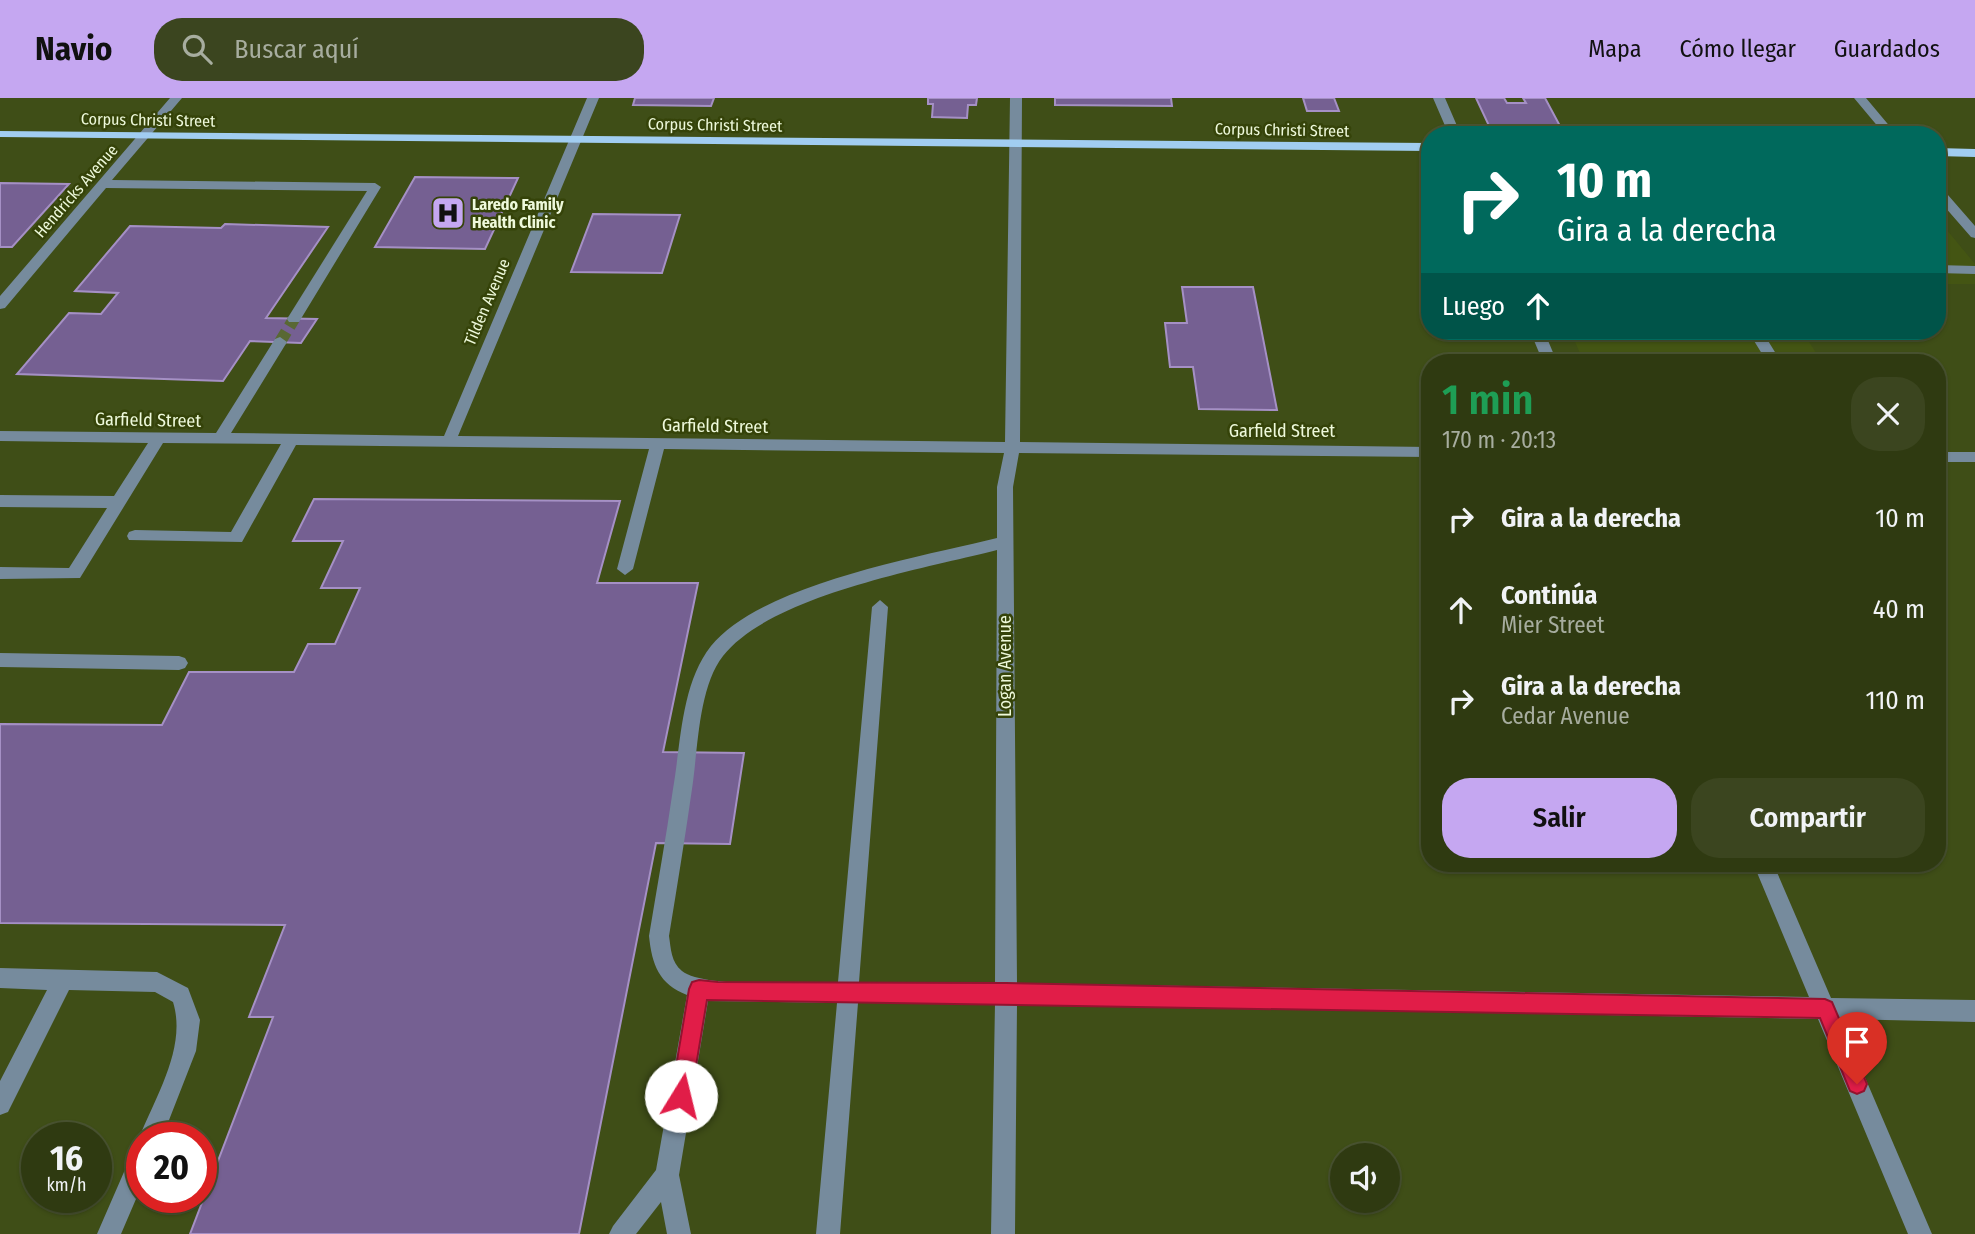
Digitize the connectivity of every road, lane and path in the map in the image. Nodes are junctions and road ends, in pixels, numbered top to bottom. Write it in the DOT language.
graph roads {
  1 [pos="176,98"];
  2 [pos="593,98"];
  3 [pos="1016,98"];
  4 [pos="1439,98"];
  5 [pos="1860,98"];
  6 [pos="1451,126"];
  7 [pos="1883,126"];
  8 [pos="0,134"];
  9 [pos="144,136"];
  10 [pos="575,140"];
  11 [pos="1016,144"];
  12 [pos="1421,148"];
  13 [pos="1946,152"];
  14 [pos="1975,153"];
  15 [pos="103,184"];
  16 [pos="1946,206"];
  17 [pos="1975,234"];
  18 [pos="1946,269"];
  19 [pos="1975,270"];
  20 [pos="0,305"];
  21 [pos="294,319"];
  22 [pos="280,342"];
  23 [pos="0,436"];
  24 [pos="158,439"];
  25 [pos="219,440"];
  26 [pos="290,441"];
  27 [pos="448,443"];
  28 [pos="657,445"];
  29 [pos="1012,448"];
  30 [pos="1421,452"];
  31 [pos="1946,457"];
  32 [pos="1975,457"];
  33 [pos="0,501"];
  34 [pos="120,502"];
  35 [pos="135,536"];
  36 [pos="1005,542"];
  37 [pos="625,569"];
  38 [pos="0,573"];
  39 [pos="880,607"];
  40 [pos="0,660"];
  41 [pos="179,663"];
  42 [pos="1767,872"];
  43 [pos="0,978"];
  44 [pos="64,978"];
  45 [pos="699,989"];
  46 [pos="848,993"];
  47 [pos="1006,993"];
  48 [pos="1825,1009"];
  49 [pos="1975,1011"];
  50 [pos="0,1104"];
  51 [pos="156,1122"];
  52 [pos="667,1175"];
  53 [pos="126,1194"];
  54 [pos="109,1234"];
  55 [pos="621,1234"];
  56 [pos="679,1234"];
  57 [pos="828,1234"];
  58 [pos="1003,1234"];
  59 [pos="1920,1234"];
  1 -- 9 [label="street, Hendricks Avenue"];
  2 -- 10 [label="street, Tilden Avenue"];
  3 -- 11 [label="street, Logan Avenue"];
  4 -- 6 [label="street"];
  5 -- 7 [label="street"];
  8 -- 9 [label="main road, Corpus Christi Street"];
  9 -- 10 [label="main road, Corpus Christi Street"];
  9 -- 15 [label="street, Hendricks Avenue"];
  10 -- 11 [label="main road, Corpus Christi Street"];
  10 -- 27 [label="street, Tilden Avenue"];
  11 -- 12 [label="main road, Corpus Christi Street"];
  11 -- 29 [label="street, Logan Avenue"];
  13 -- 14 [label="main road"];
  15 -- 20 [label="street, Hendricks Avenue"];
  15 -- 21 [label="street"];
  16 -- 17 [label="street"];
  18 -- 19 [label="street"];
  22 -- 25 [label="street"];
  23 -- 24 [label="street, Garfield Street"];
  24 -- 25 [label="street, Garfield Street"];
  24 -- 34 [label="street"];
  25 -- 26 [label="street, Garfield Street"];
  26 -- 27 [label="street, Garfield Street"];
  26 -- 35 [label="street"];
  27 -- 28 [label="street, Garfield Street"];
  28 -- 29 [label="street, Garfield Street"];
  28 -- 37 [label="street"];
  29 -- 30 [label="street, Garfield Street"];
  29 -- 36 [label="street, Logan Avenue"];
  31 -- 32 [label="street"];
  33 -- 34 [label="street"];
  34 -- 38 [label="street"];
  36 -- 45 [label="street"];
  36 -- 47 [label="street, Logan Avenue"];
  39 -- 46 [label="street"];
  40 -- 41 [label="street"];
  42 -- 48 [label="street"];
  43 -- 44 [label="street"];
  44 -- 50 [label="street"];
  44 -- 51 [label="street"];
  45 -- 46 [label="street"];
  45 -- 52 [label="street"];
  46 -- 47 [label="street"];
  46 -- 57 [label="street"];
  47 -- 48 [label="street"];
  47 -- 58 [label="street, Logan Avenue"];
  48 -- 49 [label="street"];
  48 -- 59 [label="street"];
  52 -- 55 [label="street"];
  52 -- 56 [label="street"];
  53 -- 54 [label="street"];
}
